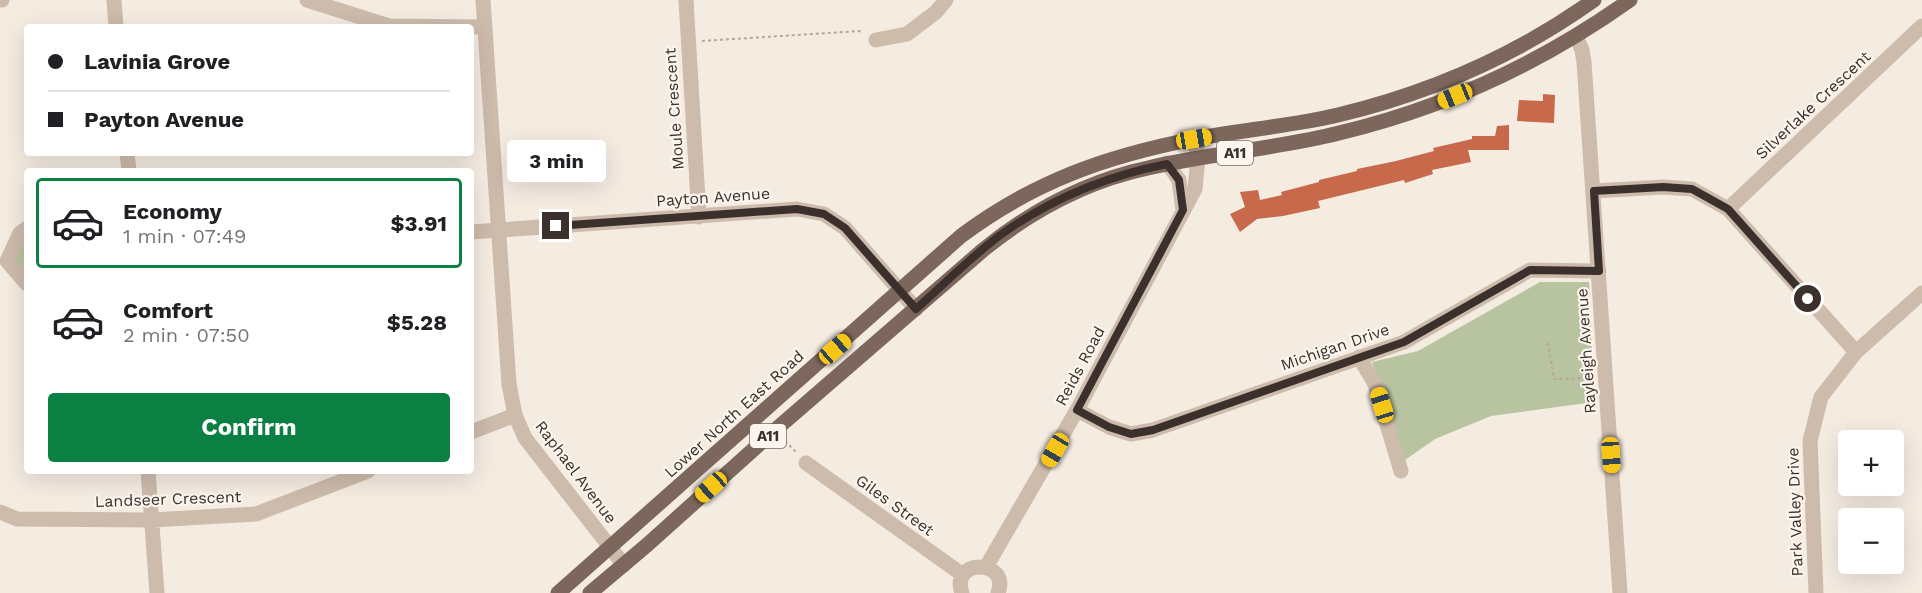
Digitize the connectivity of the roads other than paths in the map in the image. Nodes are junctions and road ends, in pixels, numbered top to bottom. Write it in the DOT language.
graph roads {
  1 [pos="114,0"];
  2 [pos="307,0"];
  3 [pos="483,0"];
  4 [pos="686,0"];
  5 [pos="946,0"];
  6 [pos="1594,0"];
  7 [pos="1630,0"];
  8 [pos="117,24"];
  9 [pos="383,24"];
  10 [pos="1922,26"];
  11 [pos="474,27"];
  12 [pos="485,27"];
  13 [pos="1576,36"];
  14 [pos="876,40"];
  15 [pos="1194,139"];
  16 [pos="1198,159"];
  17 [pos="1167,164"];
  18 [pos="1594,191"];
  19 [pos="1728,209"];
  20 [pos="1183,210"];
  21 [pos="699,217"];
  22 [pos="24,230"];
  23 [pos="500,230"];
  24 [pos="474,232"];
  25 [pos="4,261"];
  26 [pos="1599,271"];
  27 [pos="24,281"];
  28 [pos="901,291"];
  29 [pos="1922,293"];
  30 [pos="916,309"];
  31 [pos="1856,352"];
  32 [pos="1359,357"];
  33 [pos="1077,410"];
  34 [pos="515,415"];
  35 [pos="474,431"];
  36 [pos="806,463"];
  37 [pos="1401,471"];
  38 [pos="148,474"];
  39 [pos="360,474"];
  40 [pos="0,512"];
  41 [pos="152,520"];
  42 [pos="610,548"];
  43 [pos="624,565"];
  44 [pos="986,567"];
  45 [pos="963,575"];
  46 [pos="157,593"];
  47 [pos="558,593"];
  48 [pos="590,593"];
  49 [pos="962,593"];
  50 [pos="998,593"];
  51 [pos="1620,593"];
  52 [pos="1816,593"];
  1 -- 8 [label="street"];
  2 -- 9 [label="street"];
  3 -- 12 [label="street, Raphael Avenue"];
  4 -- 21 [label="street, Moule Crescent"];
  5 -- 14 [label="street"];
  6 -- 15 [label="main road, Lower North East Road / A11"];
  7 -- 13 [label="main road, A11"];
  10 -- 19 [label="street, Silverlake Crescent"];
  11 -- 12 [label="street"];
  12 -- 23 [label="street, Raphael Avenue"];
  13 -- 16 [label="main road, A11"];
  13 -- 18 [label="street, Rayleigh Avenue"];
  15 -- 16 [label="street, Reids Road"];
  15 -- 28 [label="main road, Lower North East Road / A11"];
  16 -- 17 [label="main road, A11"];
  16 -- 20 [label="street, Reids Road"];
  17 -- 20 [label="street"];
  17 -- 30 [label="main road, A11"];
  18 -- 19 [label="street"];
  18 -- 26 [label="street, Rayleigh Avenue"];
  19 -- 31 [label="street"];
  20 -- 33 [label="street, Reids Road"];
  21 -- 23 [label="street, Payton Avenue"];
  21 -- 28 [label="street, Payton Avenue"];
  22 -- 25 [label="street"];
  23 -- 24 [label="street, Payton Avenue"];
  23 -- 34 [label="street, Raphael Avenue"];
  25 -- 27 [label="street"];
  26 -- 32 [label="street, Michigan Drive"];
  26 -- 51 [label="street, Rayleigh Avenue"];
  28 -- 30 [label="street, Payton Avenue"];
  28 -- 42 [label="main road, Lower North East Road / A11"];
  29 -- 31 [label="street, Park Valley Drive"];
  30 -- 43 [label="main road, A11"];
  31 -- 52 [label="street, Park Valley Drive"];
  32 -- 33 [label="street, Michigan Drive"];
  32 -- 37 [label="street"];
  33 -- 44 [label="street, Reids Road"];
  34 -- 35 [label="street"];
  34 -- 42 [label="street, Raphael Avenue"];
  36 -- 45 [label="street, Giles Street"];
  38 -- 41 [label="street"];
  39 -- 41 [label="street, Landseer Crescent"];
  40 -- 41 [label="street, Landseer Crescent"];
  41 -- 46 [label="street"];
  42 -- 43 [label="street, Raphael Avenue"];
  42 -- 47 [label="main road, Lower North East Road / A11"];
  43 -- 48 [label="main road, A11"];
  44 -- 45 [label="street"];
  44 -- 50 [label="street"];
  45 -- 49 [label="street"];
}
